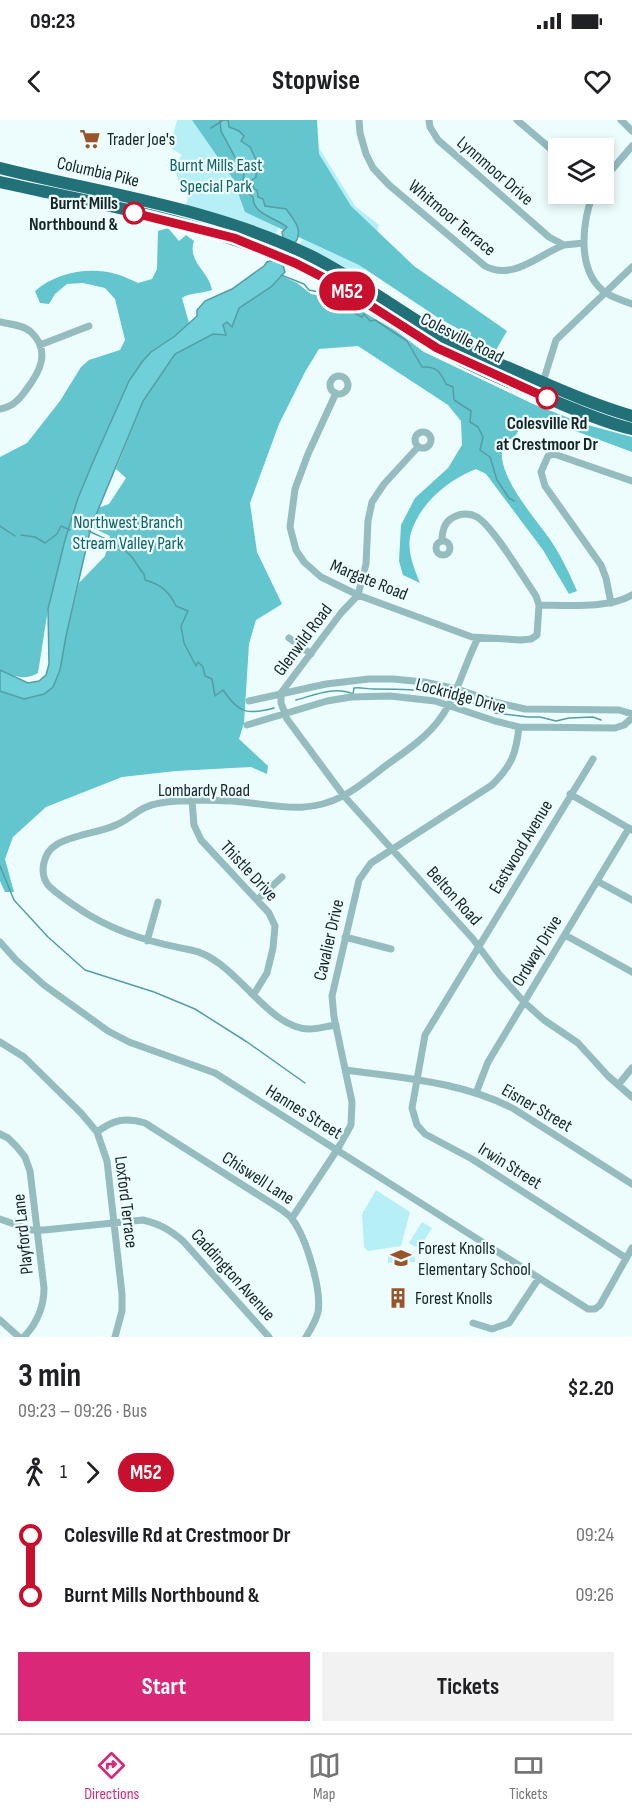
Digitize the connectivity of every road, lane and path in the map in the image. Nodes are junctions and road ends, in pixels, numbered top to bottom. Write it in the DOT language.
graph roads {
  1 [pos="359,120"];
  2 [pos="429,120"];
  3 [pos="517,120"];
  4 [pos="621,120"];
  5 [pos="632,131"];
  6 [pos="548,146"];
  7 [pos="632,146"];
  8 [pos="614,167"];
  9 [pos="0,168"];
  10 [pos="0,182"];
  11 [pos="590,204"];
  12 [pos="584,243"];
  13 [pos="564,245"];
  14 [pos="285,252"];
  15 [pos="632,267"];
  16 [pos="606,293"];
  17 [pos="632,304"];
  18 [pos="0,322"];
  19 [pos="89,326"];
  20 [pos="40,345"];
  21 [pos="541,389"];
  22 [pos="336,393"];
  23 [pos="0,409"];
  24 [pos="632,416"];
  25 [pos="632,429"];
  26 [pos="418,447"];
  27 [pos="632,481"];
  28 [pos="442,541"];
  29 [pos="358,595"];
  30 [pos="632,596"];
  31 [pos="611,603"];
  32 [pos="539,604"];
  33 [pos="289,638"];
  34 [pos="478,638"];
  35 [pos="311,654"];
  36 [pos="457,689"];
  37 [pos="281,693"];
  38 [pos="249,701"];
  39 [pos="448,705"];
  40 [pos="283,713"];
  41 [pos="632,716"];
  42 [pos="247,725"];
  43 [pos="519,727"];
  44 [pos="593,759"];
  45 [pos="570,794"];
  46 [pos="344,796"];
  47 [pos="192,801"];
  48 [pos="631,829"];
  49 [pos="392,850"];
  50 [pos="282,877"];
  51 [pos="597,881"];
  52 [pos="257,900"];
  53 [pos="632,900"];
  54 [pos="158,902"];
  55 [pos="565,936"];
  56 [pos="345,937"];
  57 [pos="147,941"];
  58 [pos="0,942"];
  59 [pos="478,946"];
  60 [pos="391,949"];
  61 [pos="632,972"];
  62 [pos="254,994"];
  63 [pos="524,1002"];
  64 [pos="336,1025"];
  65 [pos="0,1042"];
  66 [pos="632,1068"];
  67 [pos="346,1070"];
  68 [pos="416,1080"];
  69 [pos="618,1085"];
  70 [pos="476,1093"];
  71 [pos="632,1097"];
  72 [pos="97,1132"];
  73 [pos="0,1134"];
  74 [pos="337,1150"];
  75 [pos="632,1184"];
  76 [pos="292,1218"];
  77 [pos="0,1219"];
  78 [pos="115,1222"];
  79 [pos="38,1230"];
  80 [pos="632,1248"];
  81 [pos="626,1258"];
  82 [pos="539,1278"];
  83 [pos="0,1320"];
  84 [pos="473,1323"];
  85 [pos="19,1337"];
  86 [pos="24,1337"];
  87 [pos="115,1337"];
  88 [pos="269,1337"];
  89 [pos="306,1337"];
  1 -- 13 [label="street, Whitmoor Terrace"];
  2 -- 13 [label="street, Lynnmoor Drive"];
  3 -- 6 [label="street"];
  4 -- 5 [label="street"];
  7 -- 8 [label="street"];
  9 -- 14 [label="highway, Columbia Pike"];
  10 -- 14 [label="highway, Columbia Pike"];
  11 -- 12 [label="street"];
  12 -- 13 [label="street"];
  12 -- 16 [label="street"];
  14 -- 21 [label="highway, Colesville Road"];
  15 -- 16 [label="street"];
  16 -- 17 [label="street"];
  16 -- 21 [label="street"];
  18 -- 20 [label="street"];
  19 -- 20 [label="street"];
  20 -- 23 [label="street"];
  21 -- 24 [label="highway, Colesville Road"];
  21 -- 25 [label="highway, Colesville Road"];
  22 -- 29 [label="street, Margate Road"];
  26 -- 29 [label="street, Glenwild Road"];
  27 -- 31 [label="street"];
  28 -- 32 [label="street"];
  29 -- 34 [label="street, Margate Road"];
  29 -- 35 [label="street, Glenwild Road"];
  30 -- 31 [label="street"];
  31 -- 32 [label="street"];
  32 -- 34 [label="street, Margate Road"];
  33 -- 35 [label="street"];
  34 -- 36 [label="street, Lombardy Road"];
  35 -- 37 [label="street, Glenwild Road"];
  36 -- 37 [label="street, Lockridge Drive"];
  36 -- 39 [label="street, Lombardy Road"];
  36 -- 41 [label="street, Lockridge Drive"];
  37 -- 38 [label="street, Lockridge Drive"];
  37 -- 40 [label="street"];
  39 -- 40 [label="street, Lockridge Drive"];
  39 -- 43 [label="street, Lockridge Drive"];
  39 -- 46 [label="street, Lombardy Road"];
  40 -- 42 [label="street, Lockridge Drive"];
  40 -- 46 [label="street, Belton Road"];
  41 -- 43 [label="street, Lockridge Drive"];
  43 -- 49 [label="street, Cavalier Drive"];
  44 -- 45 [label="street, Eastwood Avenue"];
  45 -- 48 [label="street"];
  45 -- 59 [label="street, Eastwood Avenue"];
  46 -- 47 [label="street, Lombardy Road"];
  46 -- 49 [label="street, Belton Road"];
  47 -- 52 [label="street, Thistle Drive"];
  47 -- 57 [label="street, Lombardy Road"];
  48 -- 51 [label="street, Ordway Drive"];
  49 -- 56 [label="street, Cavalier Drive"];
  49 -- 59 [label="street, Belton Road"];
  50 -- 52 [label="street"];
  51 -- 53 [label="street"];
  51 -- 55 [label="street, Ordway Drive"];
  52 -- 62 [label="street, Thistle Drive"];
  54 -- 57 [label="street"];
  55 -- 61 [label="street"];
  55 -- 63 [label="street, Ordway Drive"];
  56 -- 60 [label="street"];
  56 -- 64 [label="street, Cavalier Drive"];
  57 -- 62 [label="street, Lombardy Road"];
  58 -- 74 [label="street, Hannes Street"];
  59 -- 63 [label="street, Belton Road"];
  59 -- 68 [label="street, Eastwood Avenue"];
  62 -- 64 [label="street, Lombardy Road"];
  63 -- 69 [label="street, Belton Road"];
  63 -- 70 [label="street, Ordway Drive"];
  64 -- 67 [label="street, Cavalier Drive"];
  65 -- 72 [label="street, Loxford Terrace"];
  66 -- 69 [label="street"];
  67 -- 68 [label="street, Eisner Street"];
  67 -- 74 [label="street, Cavalier Drive"];
  68 -- 70 [label="street, Eisner Street"];
  68 -- 81 [label="street, Irwin Street"];
  69 -- 71 [label="street, Belton Road"];
  70 -- 75 [label="street, Eisner Street"];
  72 -- 76 [label="street, Chiswell Lane"];
  72 -- 78 [label="street, Loxford Terrace"];
  73 -- 79 [label="street, Playford Lane"];
  74 -- 76 [label="street, Cavalier Drive"];
  74 -- 82 [label="street, Hannes Street"];
  76 -- 89 [label="street, Chiswell Lane"];
  77 -- 79 [label="street, Caddington Avenue"];
  78 -- 79 [label="street, Caddington Avenue"];
  78 -- 87 [label="street, Loxford Terrace"];
  78 -- 88 [label="street, Caddington Avenue"];
  79 -- 86 [label="street, Playford Lane"];
  80 -- 81 [label="street"];
  81 -- 82 [label="street, Hannes Street"];
  82 -- 84 [label="street"];
  83 -- 85 [label="street"];
}
